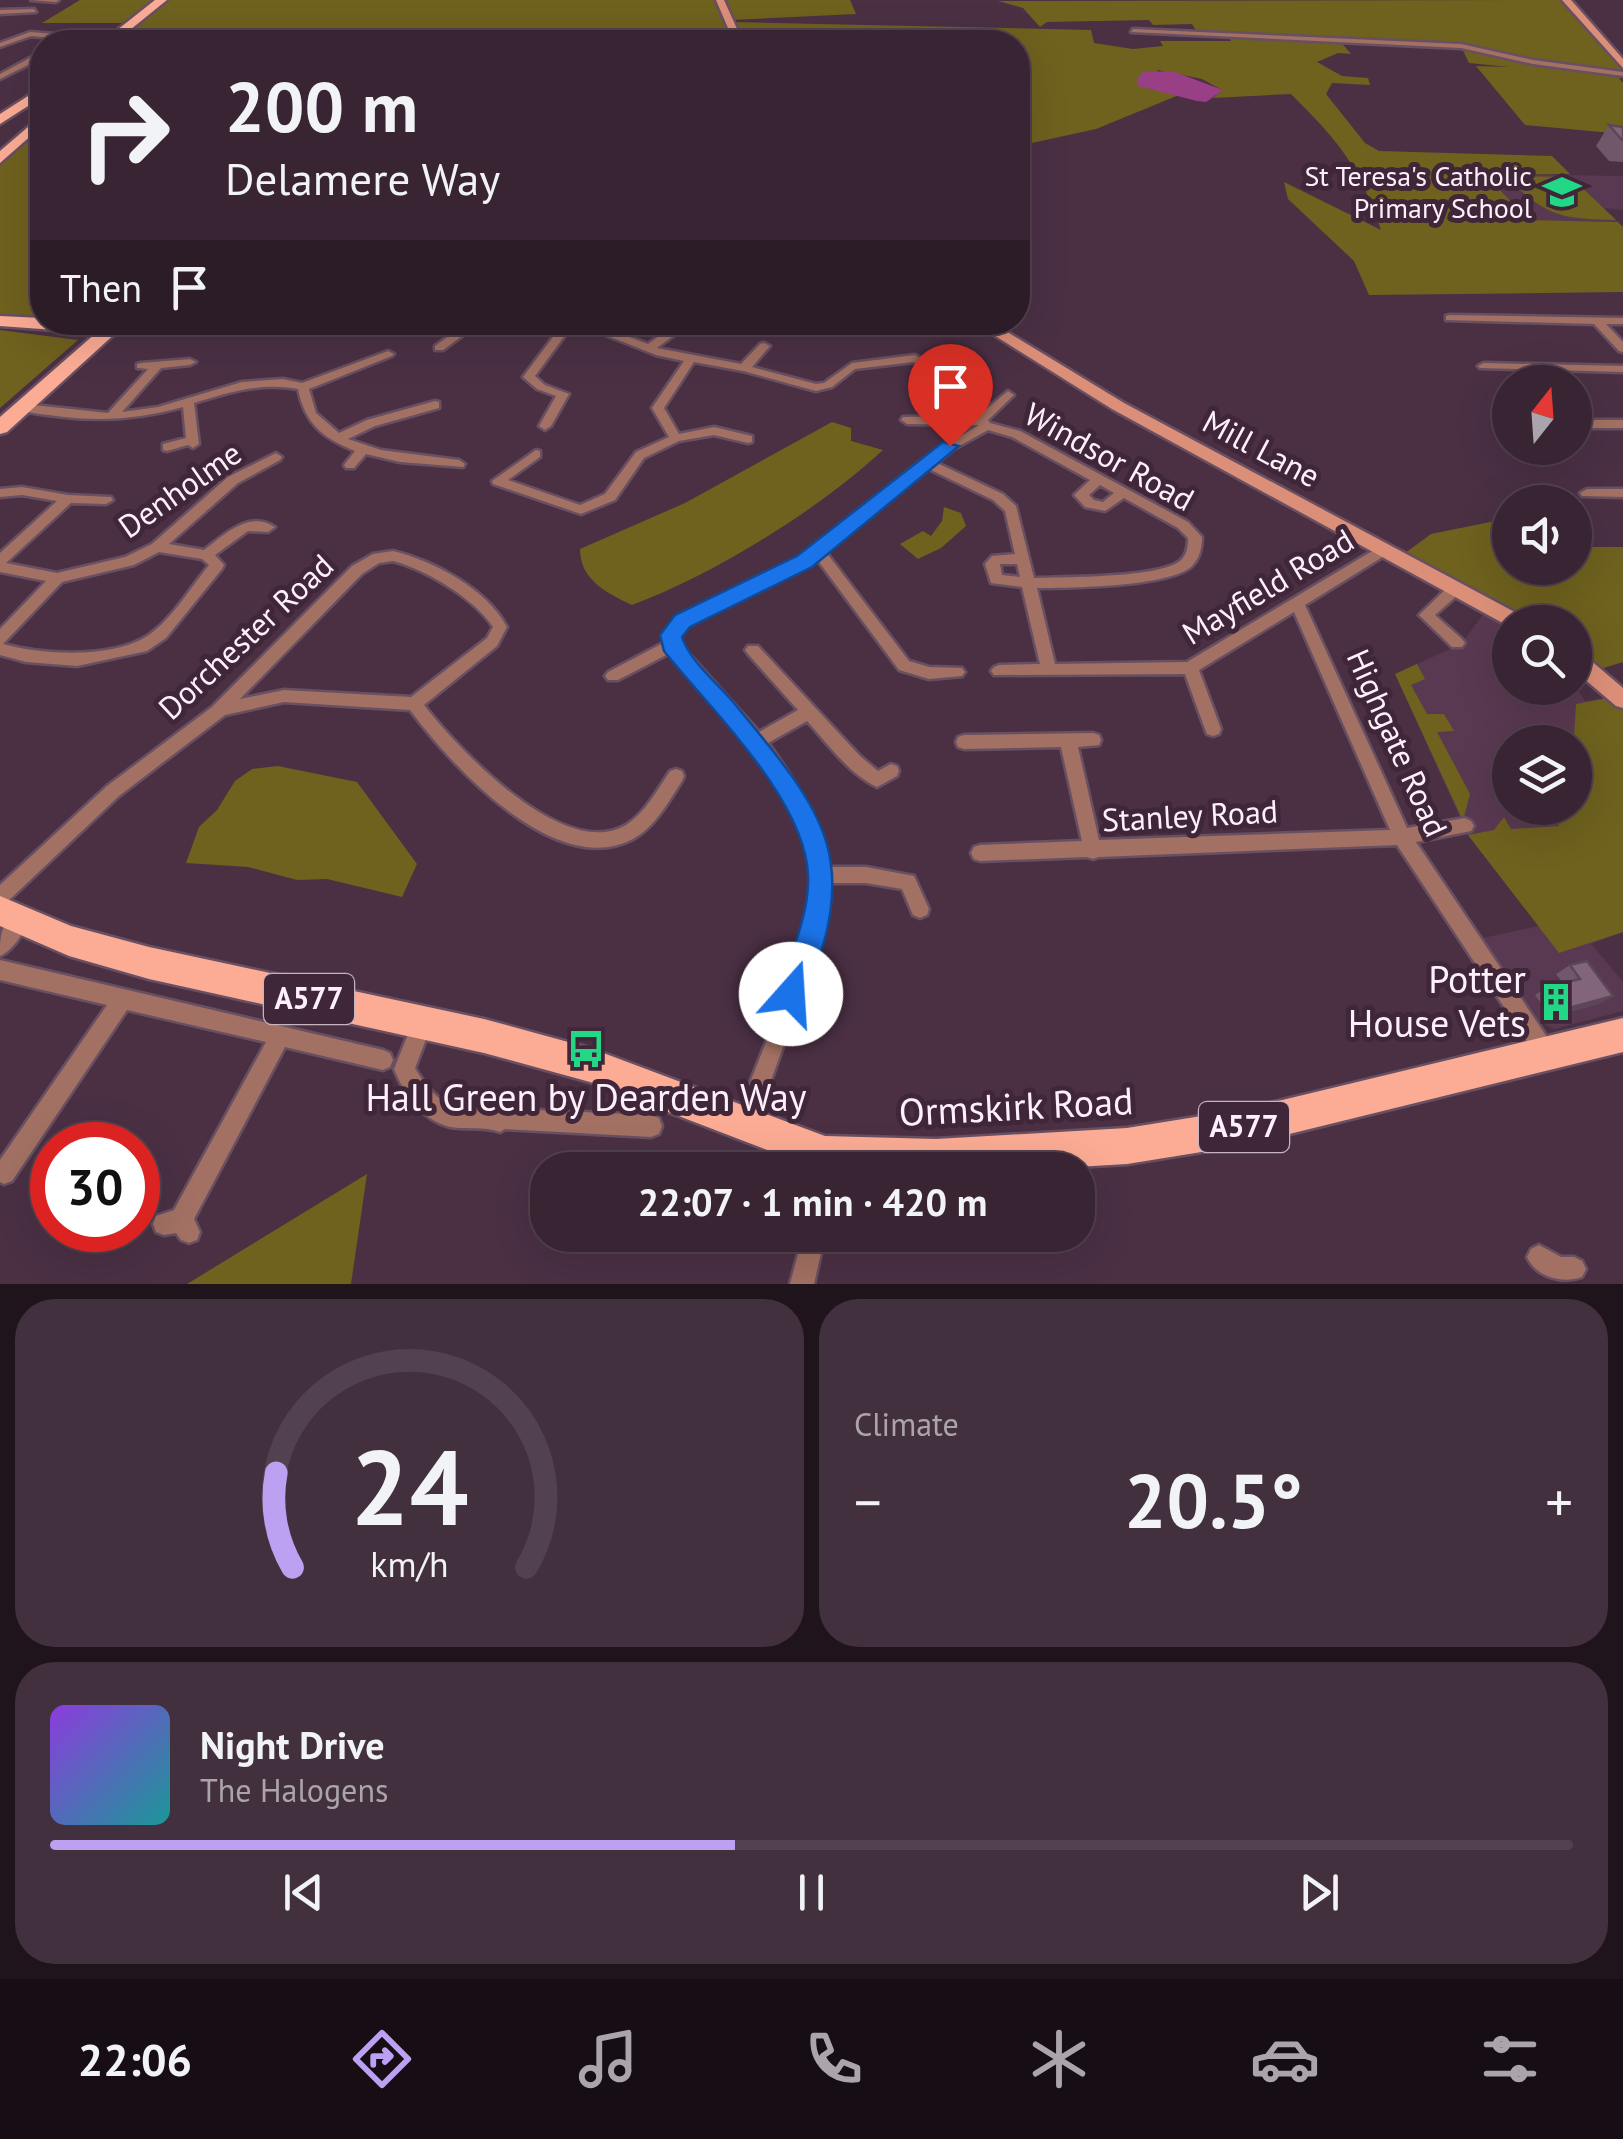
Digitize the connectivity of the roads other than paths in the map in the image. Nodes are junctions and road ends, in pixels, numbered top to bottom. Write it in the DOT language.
graph roads {
  1 [pos="34,0"];
  2 [pos="42,0"];
  3 [pos="56,0"];
  4 [pos="720,0"];
  5 [pos="1566,0"];
  6 [pos="158,3"];
  7 [pos="0,12"];
  8 [pos="36,30"];
  9 [pos="123,30"];
  10 [pos="133,30"];
  11 [pos="734,30"];
  12 [pos="1133,31"];
  13 [pos="0,45"];
  14 [pos="30,61"];
  15 [pos="1623,65"];
  16 [pos="1623,74"];
  17 [pos="0,77"];
  18 [pos="30,100"];
  19 [pos="0,120"];
  20 [pos="30,130"];
  21 [pos="0,159"];
  22 [pos="1450,318"];
  23 [pos="1597,320"];
  24 [pos="0,321"];
  25 [pos="1623,321"];
  26 [pos="30,322"];
  27 [pos="105,335"];
  28 [pos="461,335"];
  29 [pos="560,335"];
  30 [pos="615,335"];
  31 [pos="668,335"];
  32 [pos="1001,335"];
  33 [pos="765,346"];
  34 [pos="447,347"];
  35 [pos="648,349"];
  36 [pos="1623,349"];
  37 [pos="385,358"];
  38 [pos="690,360"];
  39 [pos="926,360"];
  40 [pos="190,362"];
  41 [pos="141,366"];
  42 [pos="1484,366"];
  43 [pos="156,367"];
  44 [pos="744,368"];
  45 [pos="1623,368"];
  46 [pos="303,388"];
  47 [pos="1008,395"];
  48 [pos="188,403"];
  49 [pos="438,405"];
  50 [pos="24,408"];
  51 [pos="112,416"];
  52 [pos="906,420"];
  53 [pos="544,423"];
  54 [pos="984,423"];
  55 [pos="1592,424"];
  56 [pos="1623,424"];
  57 [pos="0,428"];
  58 [pos="340,438"];
  59 [pos="676,438"];
  60 [pos="752,441"];
  61 [pos="167,447"];
  62 [pos="364,449"];
  63 [pos="537,455"];
  64 [pos="274,462"];
  65 [pos="459,463"];
  66 [pos="926,463"];
  67 [pos="350,465"];
  68 [pos="1098,480"];
  69 [pos="1122,492"];
  70 [pos="0,493"];
  71 [pos="1592,493"];
  72 [pos="1623,493"];
  73 [pos="68,499"];
  74 [pos="106,500"];
  75 [pos="268,527"];
  76 [pos="157,547"];
  77 [pos="1384,550"];
  78 [pos="815,554"];
  79 [pos="206,555"];
  80 [pos="1024,560"];
  81 [pos="0,564"];
  82 [pos="58,578"];
  83 [pos="1029,582"];
  84 [pos="1456,589"];
  85 [pos="1298,605"];
  86 [pos="1492,608"];
  87 [pos="0,638"];
  88 [pos="1457,642"];
  89 [pos="672,645"];
  90 [pos="751,648"];
  91 [pos="0,649"];
  92 [pos="266,666"];
  93 [pos="1190,668"];
  94 [pos="1049,670"];
  95 [pos="999,671"];
  96 [pos="957,672"];
  97 [pos="1592,674"];
  98 [pos="613,676"];
  99 [pos="284,696"];
  100 [pos="1623,700"];
  101 [pos="414,704"];
  102 [pos="218,712"];
  103 [pos="809,712"];
  104 [pos="1213,729"];
  105 [pos="1093,740"];
  106 [pos="1068,741"];
  107 [pos="755,742"];
  108 [pos="964,742"];
  109 [pos="676,776"];
  110 [pos="882,780"];
  111 [pos="1465,826"];
  112 [pos="1402,837"];
  113 [pos="1093,851"];
  114 [pos="980,853"];
  115 [pos="822,876"];
  116 [pos="920,909"];
  117 [pos="5,919"];
  118 [pos="0,970"];
  119 [pos="121,1001"];
  120 [pos="422,1024"];
  121 [pos="1623,1035"];
  122 [pos="279,1038"];
  123 [pos="1546,1053"];
  124 [pos="382,1060"];
  125 [pos="745,1123"];
  126 [pos="652,1126"];
  127 [pos="804,1152"];
  128 [pos="1023,1152"];
  129 [pos="4,1176"];
  130 [pos="178,1226"];
  131 [pos="810,1252"];
  132 [pos="802,1284"];
  1 -- 2 [label="street"];
  2 -- 3 [label="street"];
  2 -- 7 [label="street"];
  4 -- 11 [label="street"];
  5 -- 15 [label="street"];
  6 -- 9 [label="main road"];
  6 -- 10 [label="main road"];
  8 -- 13 [label="street"];
  12 -- 16 [label="street"];
  14 -- 17 [label="street"];
  18 -- 19 [label="main road"];
  20 -- 21 [label="main road"];
  22 -- 23 [label="street"];
  23 -- 25 [label="street"];
  23 -- 36 [label="street"];
  24 -- 26 [label="main road"];
  27 -- 50 [label="main road"];
  28 -- 34 [label="street"];
  29 -- 53 [label="street"];
  30 -- 35 [label="street"];
  31 -- 35 [label="street"];
  32 -- 77 [label="street, Mill Lane"];
  33 -- 44 [label="street"];
  35 -- 38 [label="street"];
  37 -- 46 [label="street"];
  38 -- 44 [label="street"];
  38 -- 59 [label="street"];
  39 -- 44 [label="street"];
  40 -- 43 [label="street"];
  41 -- 43 [label="street"];
  42 -- 45 [label="street"];
  43 -- 51 [label="street"];
  46 -- 48 [label="street"];
  46 -- 58 [label="street"];
  47 -- 54 [label="street"];
  48 -- 51 [label="street"];
  48 -- 61 [label="street"];
  49 -- 58 [label="street"];
  50 -- 51 [label="street"];
  50 -- 57 [label="main road"];
  52 -- 54 [label="street"];
  54 -- 66 [label="street"];
  54 -- 68 [label="street, Windsor Road"];
  55 -- 56 [label="street"];
  58 -- 62 [label="street"];
  59 -- 60 [label="street"];
  59 -- 63 [label="street"];
  62 -- 65 [label="street"];
  62 -- 67 [label="street"];
  64 -- 76 [label="street, Denholme"];
  66 -- 78 [label="street"];
  66 -- 80 [label="street"];
  68 -- 69 [label="street, Windsor Road"];
  68 -- 69 [label="street"];
  69 -- 83 [label="street, Windsor Road"];
  70 -- 73 [label="street, Denholme"];
  71 -- 72 [label="street"];
  73 -- 74 [label="street"];
  73 -- 81 [label="street, Denholme"];
  75 -- 79 [label="street"];
  76 -- 79 [label="street"];
  76 -- 82 [label="street, Denholme"];
  77 -- 84 [label="street, Mill Lane"];
  77 -- 85 [label="street, Mayfield Road"];
  78 -- 89 [label="street"];
  78 -- 96 [label="street"];
  79 -- 91 [label="street"];
  80 -- 83 [label="street"];
  80 -- 83 [label="street"];
  81 -- 82 [label="street, Denholme"];
  82 -- 87 [label="street"];
  83 -- 94 [label="street"];
  84 -- 86 [label="street, Mill Lane"];
  84 -- 88 [label="street"];
  85 -- 93 [label="street, Mayfield Road"];
  85 -- 112 [label="street, Highgate Road"];
  89 -- 98 [label="street"];
  89 -- 107 [label="street"];
  90 -- 103 [label="street"];
  92 -- 99 [label="street"];
  92 -- 101 [label="street, Dorchester Road"];
  92 -- 102 [label="street, Dorchester Road"];
  93 -- 94 [label="street, Mayfield Road"];
  93 -- 104 [label="street"];
  94 -- 95 [label="street, Mayfield Road"];
  97 -- 100 [label="street"];
  99 -- 101 [label="street"];
  99 -- 102 [label="street"];
  101 -- 109 [label="street"];
  102 -- 117 [label="street, Dorchester Road"];
  103 -- 107 [label="street"];
  103 -- 110 [label="street"];
  105 -- 106 [label="street"];
  106 -- 108 [label="street"];
  106 -- 113 [label="street"];
  107 -- 115 [label="street"];
  111 -- 112 [label="street, Stanley Road"];
  112 -- 113 [label="street, Stanley Road"];
  112 -- 123 [label="street, Highgate Road"];
  113 -- 114 [label="street, Stanley Road"];
  115 -- 116 [label="street"];
  115 -- 125 [label="street"];
  117 -- 120 [label="main road, Ormskirk Road / A577"];
  118 -- 119 [label="street"];
  119 -- 122 [label="street"];
  119 -- 129 [label="street"];
  120 -- 125 [label="main road, Ormskirk Road / A577"];
  120 -- 126 [label="street"];
  121 -- 123 [label="main road, Ormskirk Road / A577"];
  122 -- 124 [label="street"];
  122 -- 130 [label="street"];
  123 -- 128 [label="main road, Ormskirk Road / A577"];
  125 -- 127 [label="main road, Ormskirk Road / A577"];
  131 -- 132 [label="street"];
}
